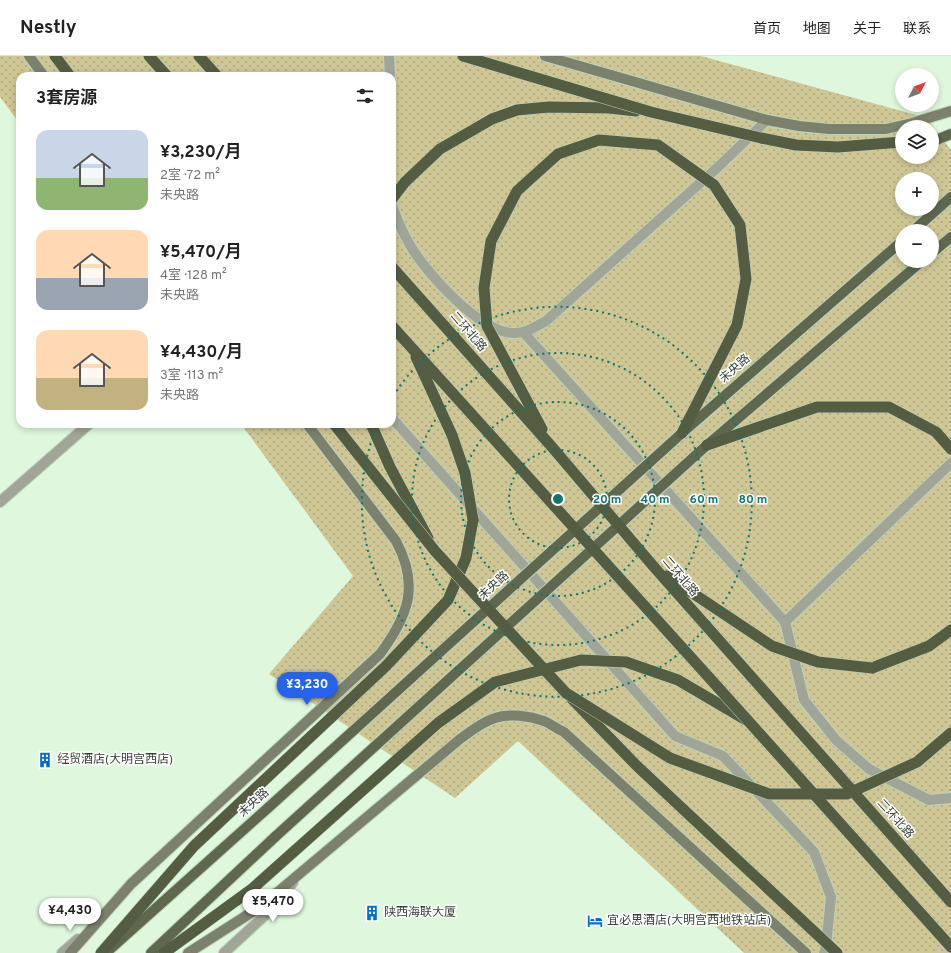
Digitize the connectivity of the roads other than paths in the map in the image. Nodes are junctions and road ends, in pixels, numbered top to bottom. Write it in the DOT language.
graph roads {
  1 [pos="29,56"];
  2 [pos="55,56"];
  3 [pos="149,56"];
  4 [pos="199,56"];
  5 [pos="389,56"];
  6 [pos="463,56"];
  7 [pos="545,56"];
  8 [pos="41,72"];
  9 [pos="67,72"];
  10 [pos="163,72"];
  11 [pos="213,72"];
  12 [pos="390,72"];
  13 [pos="951,111"];
  14 [pos="651,112"];
  15 [pos="767,120"];
  16 [pos="951,134"];
  17 [pos="939,138"];
  18 [pos="895,143"];
  19 [pos="396,194"];
  20 [pos="949,200"];
  21 [pos="396,215"];
  22 [pos="921,224"];
  23 [pos="951,237"];
  24 [pos="895,247"];
  25 [pos="939,247"];
  26 [pos="914,268"];
  27 [pos="396,272"];
  28 [pos="396,330"];
  29 [pos="524,333"];
  30 [pos="411,347"];
  31 [pos="396,422"];
  32 [pos="84,428"];
  33 [pos="310,428"];
  34 [pos="337,428"];
  35 [pos="373,428"];
  36 [pos="682,433"];
  37 [pos="707,445"];
  38 [pos="552,447"];
  39 [pos="951,449"];
  40 [pos="951,463"];
  41 [pos="0,502"];
  42 [pos="436,551"];
  43 [pos="654,567"];
  44 [pos="785,622"];
  45 [pos="951,630"];
  46 [pos="566,693"];
  47 [pos="751,724"];
  48 [pos="951,733"];
  49 [pos="951,798"];
  50 [pos="300,873"];
  51 [pos="951,902"];
  52 [pos="92,928"];
  53 [pos="951,947"];
  54 [pos="62,953"];
  55 [pos="70,953"];
  56 [pos="101,953"];
  57 [pos="106,953"];
  58 [pos="151,953"];
  59 [pos="164,953"];
  60 [pos="188,953"];
  61 [pos="224,953"];
  62 [pos="806,953"];
  63 [pos="824,953"];
  64 [pos="837,953"];
  1 -- 8 [label="main road"];
  2 -- 9 [label="highway"];
  3 -- 10 [label="highway"];
  4 -- 11 [label="highway"];
  5 -- 12 [label="street"];
  6 -- 14 [label="highway, bridge"];
  7 -- 15 [label="main road"];
  13 -- 15 [label="main road"];
  14 -- 18 [label="highway, bridge"];
  14 -- 19 [label="highway, bridge"];
  15 -- 29 [label="street"];
  16 -- 17 [label="main road"];
  20 -- 22 [label="main road"];
  21 -- 29 [label="street"];
  23 -- 25 [label="main road"];
  24 -- 36 [label="main road, 未央路, bridge"];
  26 -- 37 [label="main road, bridge"];
  27 -- 38 [label="highway, 二环北路, bridge"];
  28 -- 30 [label="highway, bridge"];
  29 -- 44 [label="street"];
  30 -- 47 [label="highway, bridge"];
  30 -- 56 [label="highway, bridge"];
  31 -- 63 [label="street"];
  32 -- 41 [label="street"];
  33 -- 52 [label="main road"];
  34 -- 42 [label="highway, bridge"];
  35 -- 42 [label="highway, bridge"];
  36 -- 38 [label="highway, bridge"];
  36 -- 57 [label="main road, 未央路, bridge"];
  37 -- 39 [label="highway, bridge"];
  37 -- 58 [label="main road, bridge"];
  38 -- 43 [label="highway, 二环北路, bridge"];
  40 -- 44 [label="street"];
  42 -- 46 [label="highway, bridge"];
  43 -- 45 [label="highway, bridge"];
  43 -- 51 [label="highway, 二环北路, bridge"];
  44 -- 49 [label="street"];
  46 -- 48 [label="highway, bridge"];
  46 -- 64 [label="highway, bridge"];
  47 -- 53 [label="highway, bridge"];
  47 -- 59 [label="highway, bridge"];
  50 -- 60 [label="main road"];
  50 -- 61 [label="street"];
  50 -- 62 [label="main road"];
  52 -- 54 [label="street"];
  52 -- 55 [label="main road"];
}
